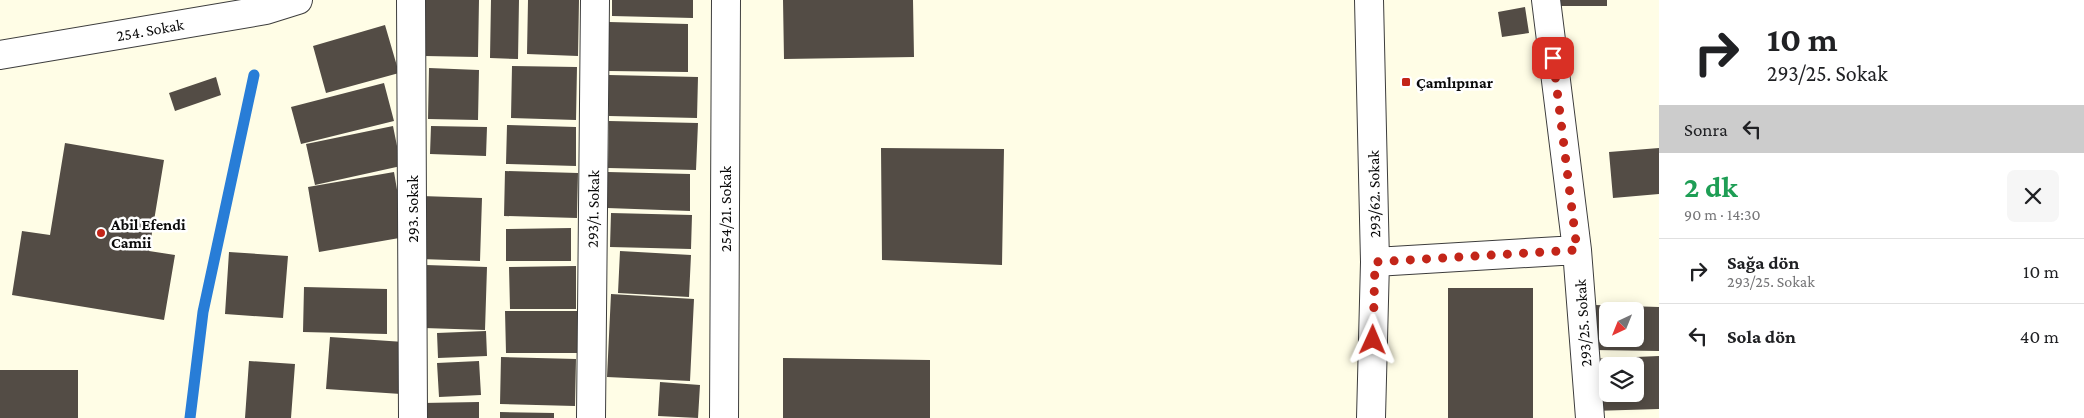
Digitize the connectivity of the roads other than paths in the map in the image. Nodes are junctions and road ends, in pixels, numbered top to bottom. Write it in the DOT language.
graph roads {
  1 [pos="298,0"];
  2 [pos="411,0"];
  3 [pos="595,0"];
  4 [pos="726,0"];
  5 [pos="1369,0"];
  6 [pos="1546,0"];
  7 [pos="266,5"];
  8 [pos="3,52"];
  9 [pos="1577,250"];
  10 [pos="1375,262"];
  11 [pos="413,418"];
  12 [pos="591,418"];
  13 [pos="724,418"];
  14 [pos="1371,418"];
  15 [pos="1590,418"];
  1 -- 7 [label="street, 254. Sokak"];
  2 -- 11 [label="street, 293. Sokak"];
  3 -- 12 [label="street, 293/1. Sokak"];
  4 -- 13 [label="street, 254/21. Sokak"];
  5 -- 10 [label="street, 293/62. Sokak"];
  6 -- 9 [label="street, 293/25. Sokak"];
  7 -- 8 [label="street, 254. Sokak"];
  9 -- 10 [label="street"];
  9 -- 15 [label="street, 293/25. Sokak"];
  10 -- 14 [label="street, 293/62. Sokak"];
}
